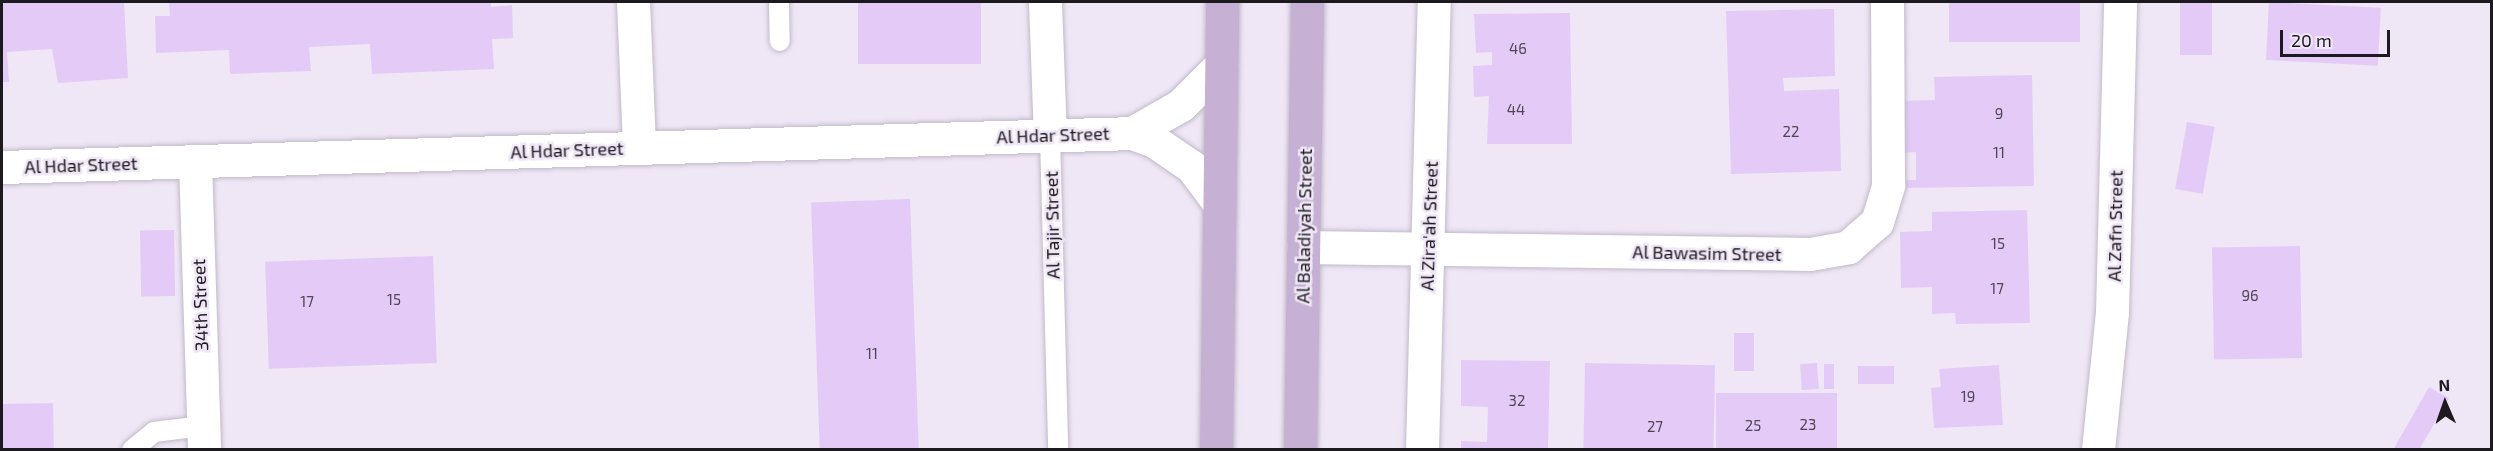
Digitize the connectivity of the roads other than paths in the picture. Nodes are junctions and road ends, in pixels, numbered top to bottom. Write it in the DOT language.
graph roads {
  1 [pos="633,2"];
  2 [pos="779,2"];
  3 [pos="1045,2"];
  4 [pos="1222,2"];
  5 [pos="1307,2"];
  6 [pos="1434,2"];
  7 [pos="1887,2"];
  8 [pos="2120,2"];
  9 [pos="780,41"];
  10 [pos="1221,65"];
  11 [pos="1132,133"];
  12 [pos="1050,136"];
  13 [pos="639,148"];
  14 [pos="195,161"];
  15 [pos="2,167"];
  16 [pos="1219,203"];
  17 [pos="1303,247"];
  18 [pos="1428,248"];
  19 [pos="204,438"];
  20 [pos="132,450"];
  21 [pos="1058,450"];
  22 [pos="1216,450"];
  23 [pos="1300,450"];
  24 [pos="1422,450"];
  25 [pos="2098,450"];
  1 -- 13 [label="street"];
  2 -- 9 [label="lane"];
  3 -- 12 [label="street, Al Tajir Street"];
  4 -- 10 [label="main road"];
  5 -- 17 [label="main road, Al Baladiyah Street"];
  6 -- 18 [label="street, Al Zira'ah Street"];
  7 -- 18 [label="street, Al Bawasim Street"];
  8 -- 25 [label="street, Al Zafn Street"];
  10 -- 11 [label="street, Al Hdar Street"];
  10 -- 16 [label="main road"];
  11 -- 12 [label="street, Al Hdar Street"];
  11 -- 16 [label="street, Al Hdar Street"];
  12 -- 13 [label="street, Al Hdar Street"];
  12 -- 21 [label="lane, Al Tajir Street"];
  13 -- 14 [label="street, Al Hdar Street"];
  14 -- 15 [label="street, Al Hdar Street"];
  14 -- 19 [label="street, 34th Street"];
  16 -- 22 [label="main road"];
  17 -- 18 [label="street, Al Bawasim Street"];
  17 -- 23 [label="main road, Al Baladiyah Street"];
  18 -- 24 [label="street, Al Zira'ah Street"];
  19 -- 20 [label="lane"];
}
